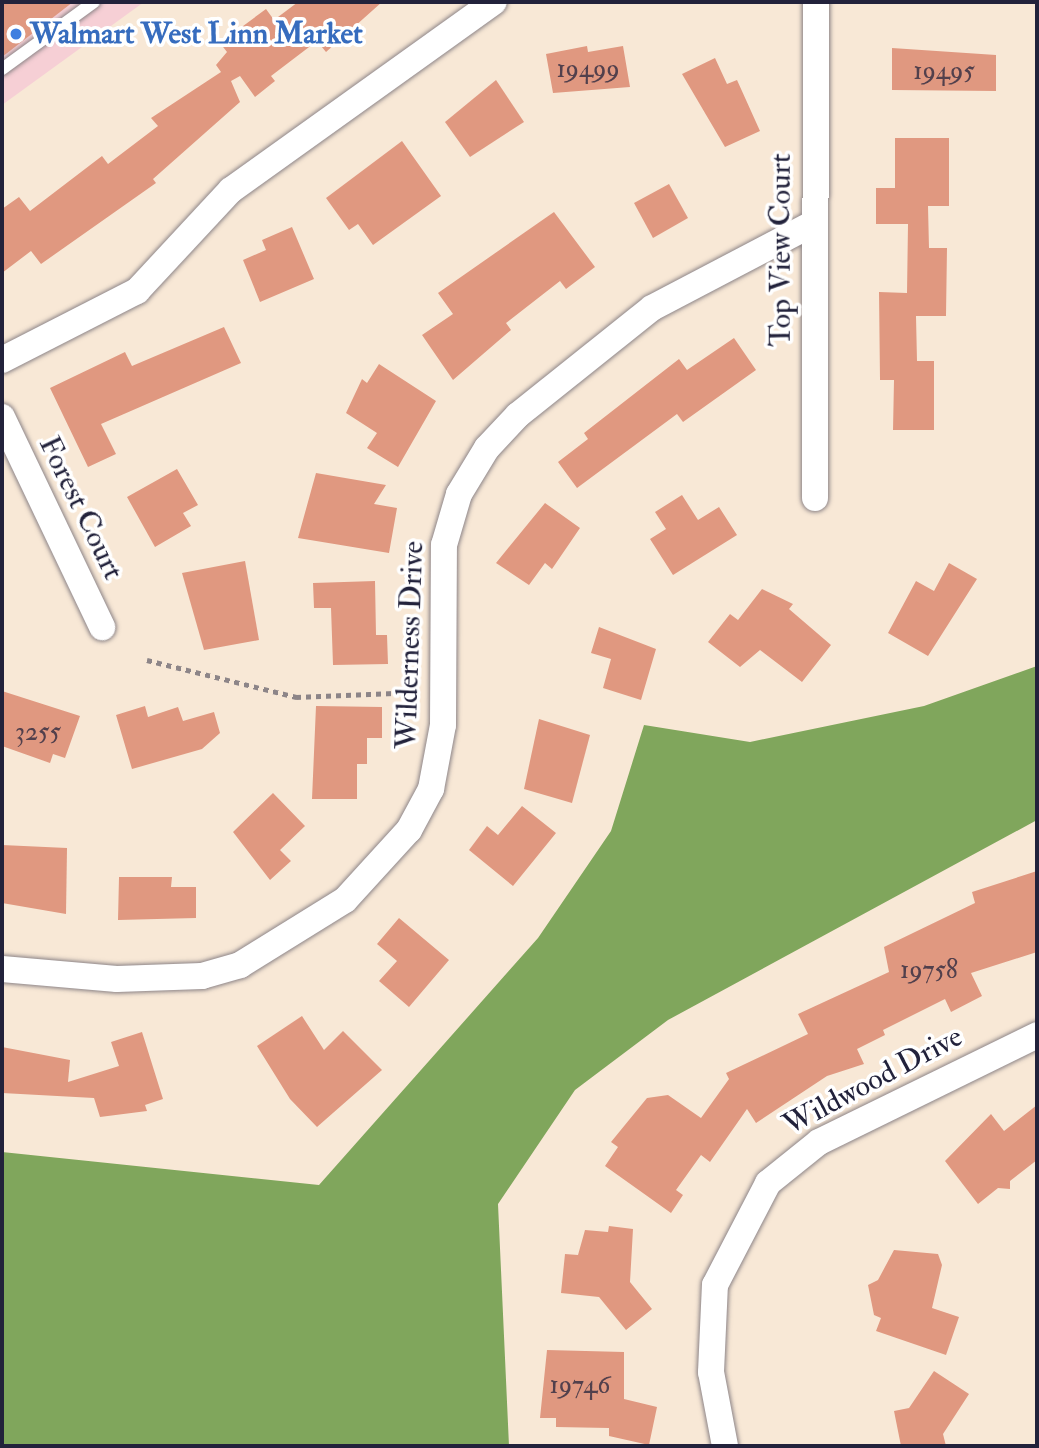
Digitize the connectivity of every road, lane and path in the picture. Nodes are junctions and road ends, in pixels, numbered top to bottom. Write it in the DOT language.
graph roads {
  1 [pos="94,2"];
  2 [pos="494,2"];
  3 [pos="817,2"];
  4 [pos="2,69"];
  5 [pos="814,223"];
  6 [pos="2,360"];
  7 [pos="2,417"];
  8 [pos="815,498"];
  9 [pos="102,627"];
  10 [pos="148,660"];
  11 [pos="420,692"];
  12 [pos="2,969"];
  13 [pos="1037,1035"];
  14 [pos="725,1446"];
  1 -- 4 [label="lane"];
  2 -- 6 [label="street"];
  3 -- 5 [label="street, Top View Court"];
  5 -- 8 [label="street, Top View Court"];
  5 -- 12 [label="street, Wilderness Drive"];
  7 -- 9 [label="street, Forest Court"];
  10 -- 11 [label="path"];
  13 -- 14 [label="street, Wildwood Drive"];
}
